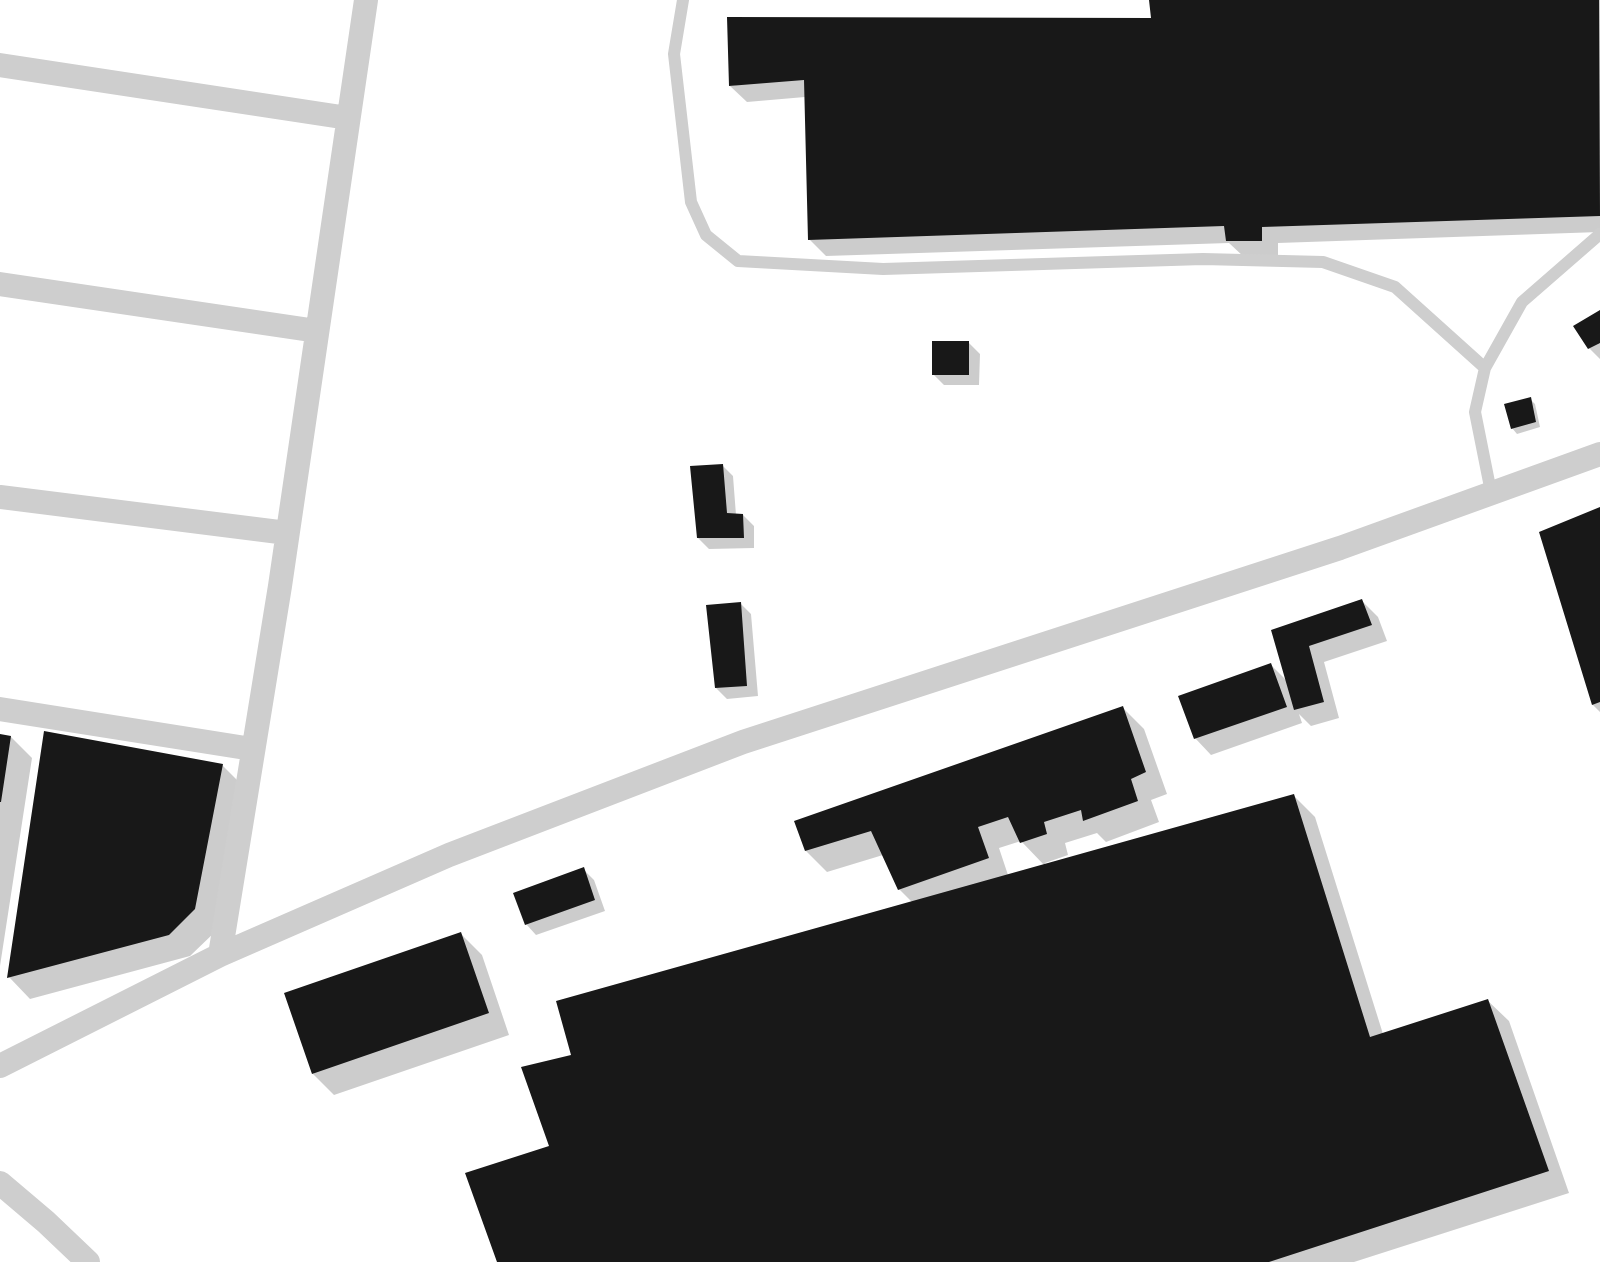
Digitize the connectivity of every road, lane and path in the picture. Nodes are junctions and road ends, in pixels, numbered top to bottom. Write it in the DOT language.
graph roads {
  1 [pos="366,0"];
  2 [pos="683,0"];
  3 [pos="0,65"];
  4 [pos="348,118"];
  5 [pos="1600,234"];
  6 [pos="0,284"];
  7 [pos="317,331"];
  8 [pos="1485,368"];
  9 [pos="1600,454"];
  10 [pos="1491,492"];
  11 [pos="0,497"];
  12 [pos="287,533"];
  13 [pos="0,709"];
  14 [pos="252,749"];
  15 [pos="220,955"];
  16 [pos="0,1066"];
  17 [pos="0,1184"];
  18 [pos="88,1262"];
  1 -- 4 [label="street"];
  2 -- 8 [label="lane"];
  3 -- 4 [label="street"];
  4 -- 7 [label="street"];
  5 -- 8 [label="lane"];
  6 -- 7 [label="street"];
  7 -- 12 [label="street"];
  8 -- 10 [label="lane"];
  9 -- 10 [label="street"];
  10 -- 15 [label="street"];
  11 -- 12 [label="street"];
  12 -- 14 [label="street"];
  13 -- 14 [label="street"];
  14 -- 15 [label="street"];
  15 -- 16 [label="street"];
  17 -- 18 [label="street"];
}
